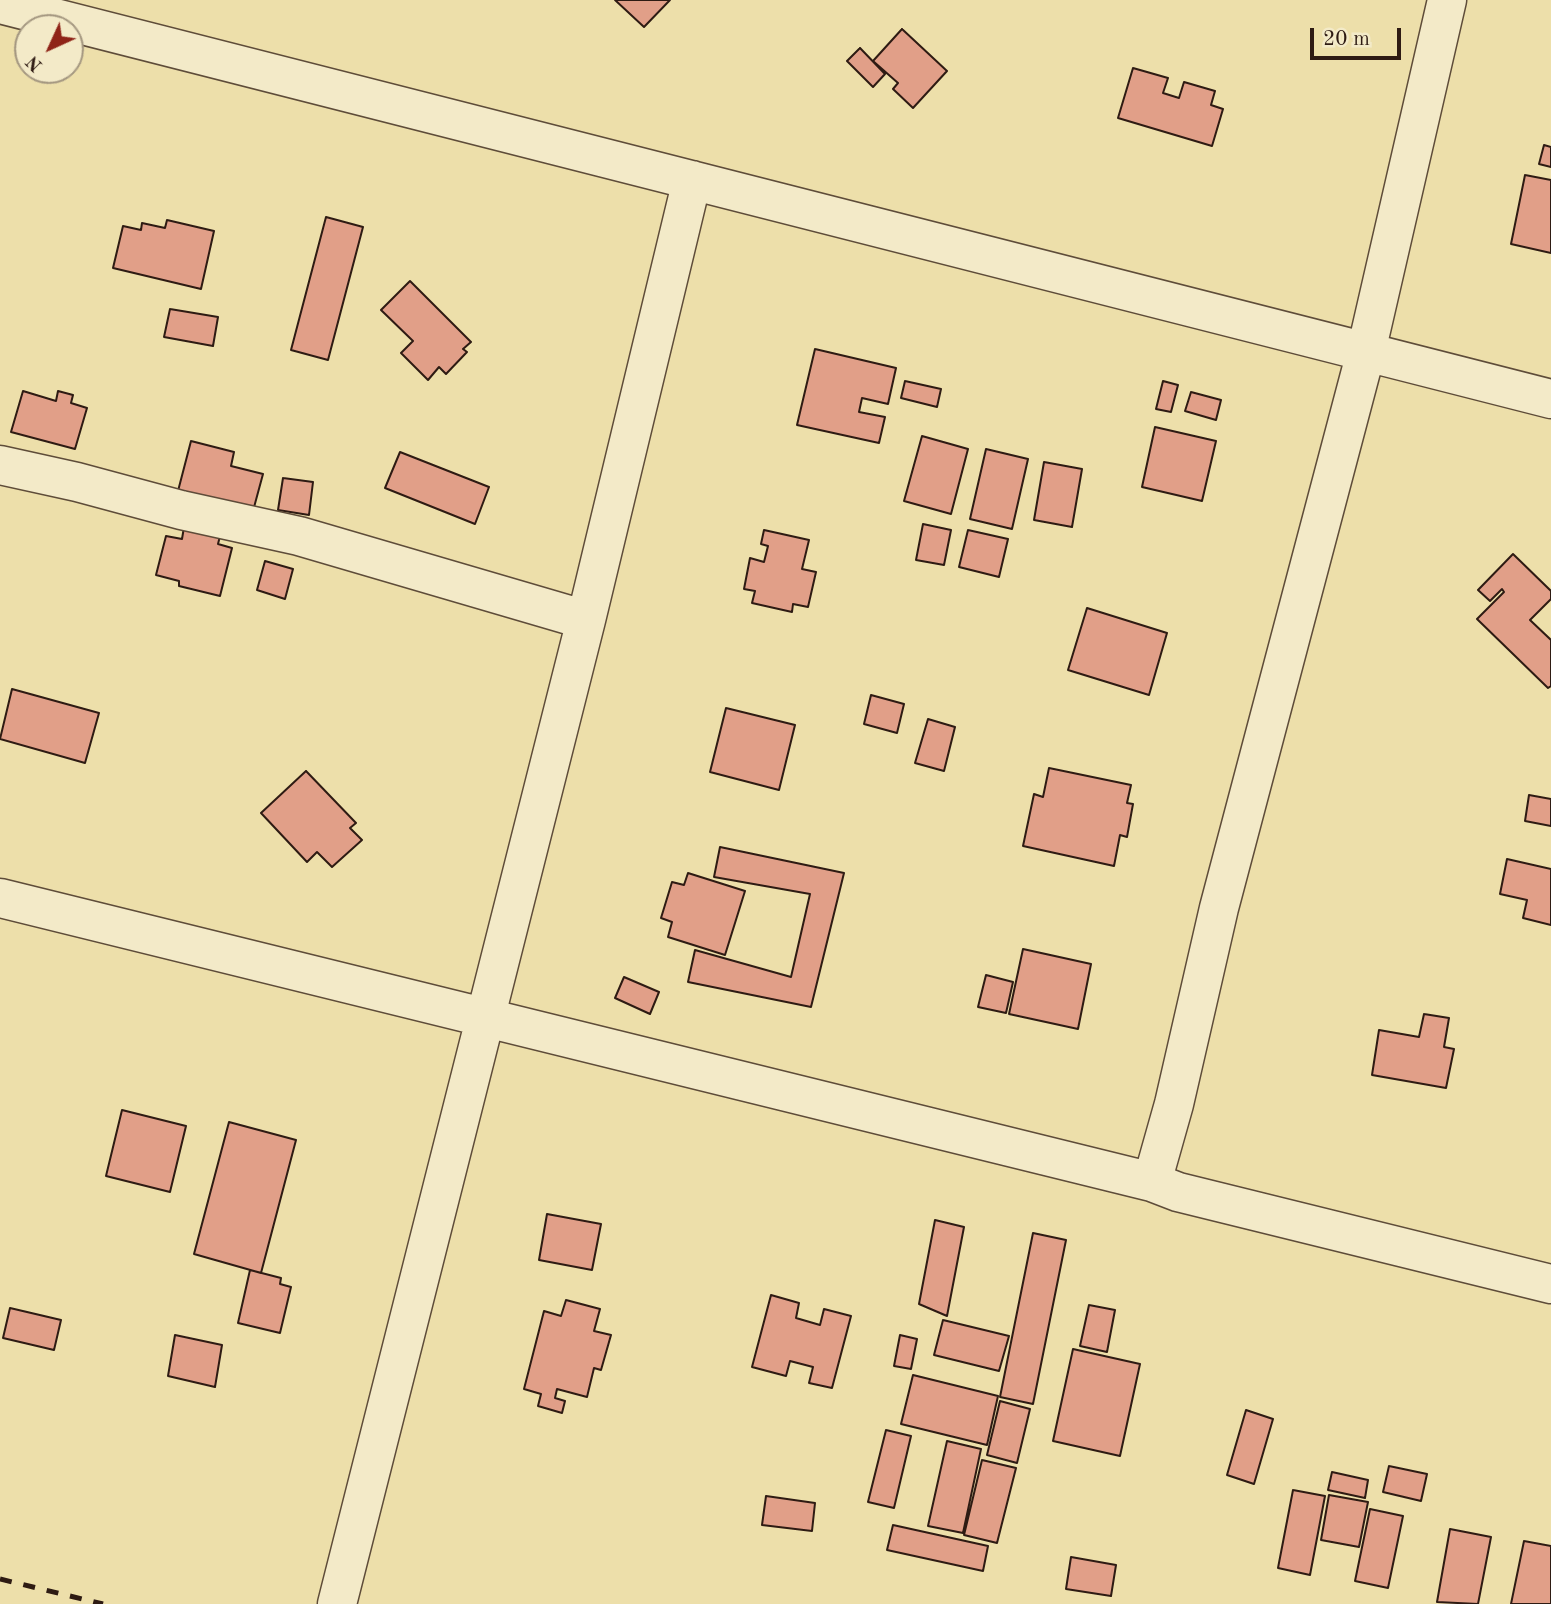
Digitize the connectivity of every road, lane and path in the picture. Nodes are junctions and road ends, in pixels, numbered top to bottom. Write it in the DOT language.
graph roads {
  1 [pos="1447,0"];
  2 [pos="0,4"];
  3 [pos="692,180"];
  4 [pos="1366,352"];
  5 [pos="1551,399"];
  6 [pos="0,465"];
  7 [pos="586,620"];
  8 [pos="0,898"];
  9 [pos="485,1018"];
  10 [pos="1152,1182"];
  11 [pos="1551,1284"];
  12 [pos="337,1604"];
  1 -- 4 [label="street"];
  2 -- 3 [label="street"];
  3 -- 4 [label="street"];
  3 -- 7 [label="street"];
  4 -- 5 [label="street"];
  4 -- 10 [label="street"];
  6 -- 7 [label="street"];
  7 -- 9 [label="street"];
  8 -- 9 [label="street"];
  9 -- 10 [label="street"];
  9 -- 12 [label="street"];
  10 -- 11 [label="street"];
}
